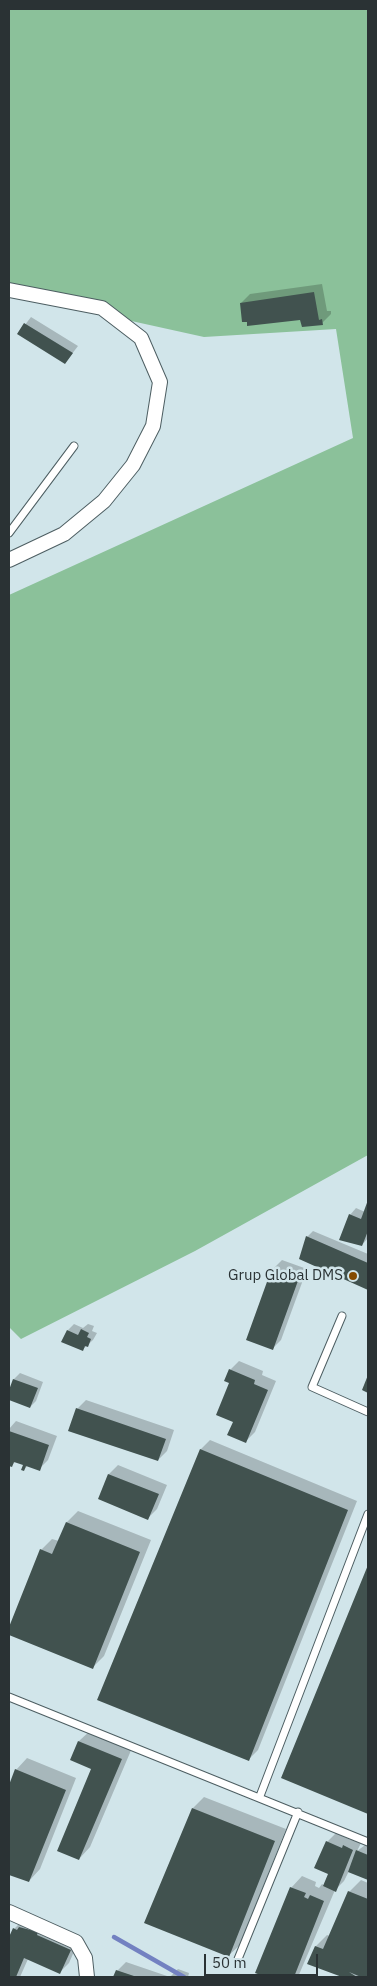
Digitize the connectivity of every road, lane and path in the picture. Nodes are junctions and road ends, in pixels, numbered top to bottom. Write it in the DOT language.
graph roads {
  1 [pos="9,290"];
  2 [pos="74,446"];
  3 [pos="9,533"];
  4 [pos="9,560"];
  5 [pos="342,1316"];
  6 [pos="368,1412"];
  7 [pos="368,1514"];
  8 [pos="9,1697"];
  9 [pos="260,1796"];
  10 [pos="298,1812"];
  11 [pos="368,1842"];
  12 [pos="9,1912"];
  13 [pos="84,1958"];
  14 [pos="238,1960"];
  15 [pos="77,1977"];
  16 [pos="87,1977"];
  1 -- 4 [label="street"];
  2 -- 3 [label="lane"];
  5 -- 6 [label="lane"];
  7 -- 9 [label="lane"];
  8 -- 9 [label="lane"];
  9 -- 10 [label="lane"];
  10 -- 11 [label="lane"];
  10 -- 14 [label="lane"];
  12 -- 13 [label="street"];
  13 -- 15 [label="street"];
  13 -- 16 [label="street"];
}
